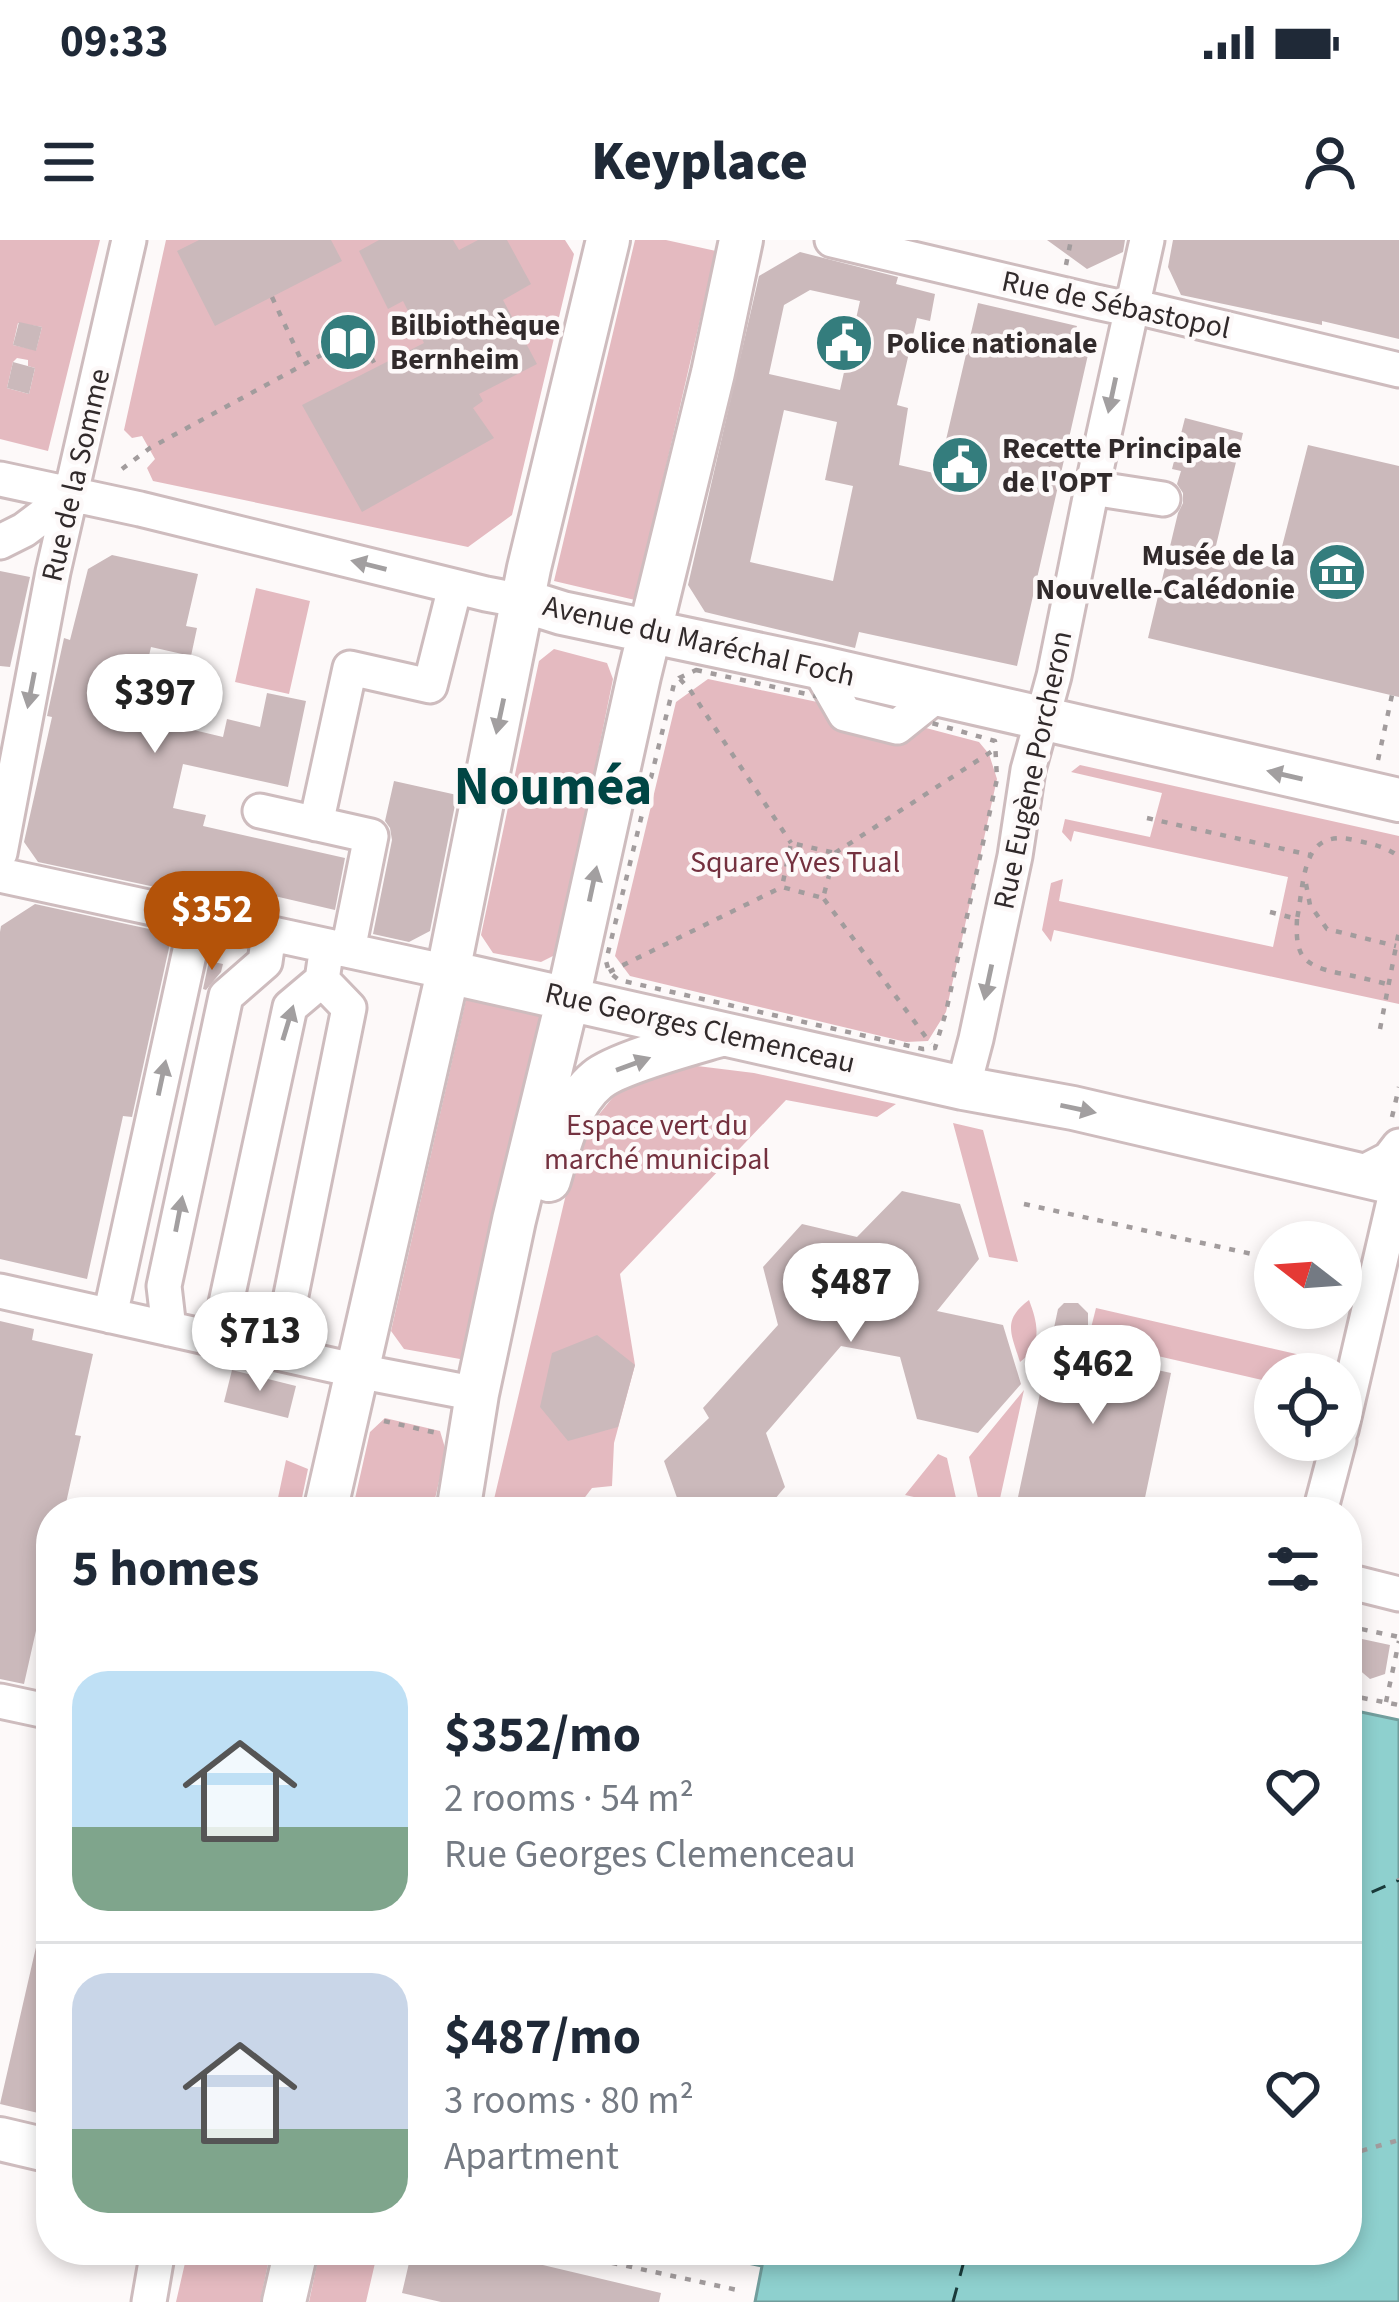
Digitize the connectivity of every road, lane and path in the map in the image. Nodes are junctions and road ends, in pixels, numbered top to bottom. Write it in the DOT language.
graph roads {
  1 [pos="129,240"];
  2 [pos="608,240"];
  3 [pos="741,240"];
  4 [pos="832,240"];
  5 [pos="1148,240"];
  6 [pos="272,297"];
  7 [pos="1132,307"];
  8 [pos="303,364"];
  9 [pos="376,368"];
  10 [pos="1399,370"];
  11 [pos="122,470"];
  12 [pos="0,478"];
  13 [pos="1092,488"];
  14 [pos="73,493"];
  15 [pos="1163,499"];
  16 [pos="0,542"];
  17 [pos="455,587"];
  18 [pos="524,601"];
  19 [pos="651,631"];
  20 [pos="679,678"];
  21 [pos="1392,695"];
  22 [pos="1042,718"];
  23 [pos="997,748"];
  24 [pos="1378,808"];
  25 [pos="260,811"];
  26 [pos="1148,818"];
  27 [pos="316,824"];
  28 [pos="1361,842"];
  29 [pos="791,844"];
  30 [pos="0,853"];
  31 [pos="836,853"];
  32 [pos="1310,855"];
  33 [pos="1399,857"];
  34 [pos="0,874"];
  35 [pos="1305,878"];
  36 [pos="782,887"];
  37 [pos="823,898"];
  38 [pos="1270,912"];
  39 [pos="197,918"];
  40 [pos="1297,919"];
  41 [pos="1399,931"];
  42 [pos="269,934"];
  43 [pos="1396,946"];
  44 [pos="338,948"];
  45 [pos="448,972"];
  46 [pos="609,972"];
  47 [pos="322,980"];
  48 [pos="1388,984"];
  49 [pos="568,998"];
  50 [pos="1380,1029"];
  51 [pos="723,1034"];
  52 [pos="935,1048"];
  53 [pos="963,1088"];
  54 [pos="1399,1146"];
  55 [pos="1386,1181"];
  56 [pos="1024,1204"];
  57 [pos="1254,1253"];
  58 [pos="0,1292"];
  59 [pos="110,1316"];
  60 [pos="169,1329"];
  61 [pos="232,1343"];
  62 [pos="1355,1353"];
  63 [pos="325,1363"];
  64 [pos="477,1394"];
  65 [pos="379,1420"];
  66 [pos="447,1436"];
  67 [pos="1333,1461"];
  68 [pos="325,1497"];
  69 [pos="463,1497"];
  70 [pos="466,1497"];
  71 [pos="1324,1497"];
  72 [pos="1362,1585"];
  73 [pos="1399,1594"];
  74 [pos="1362,1630"];
  75 [pos="1399,1639"];
  76 [pos="1362,1697"];
  77 [pos="0,1701"];
  78 [pos="1386,1702"];
  79 [pos="1399,1705"];
  80 [pos="36,1709"];
  81 [pos="0,2139"];
  82 [pos="1399,2140"];
  83 [pos="36,2146"];
  84 [pos="1362,2151"];
  85 [pos="155,2265"];
  86 [pos="624,2265"];
  87 [pos="742,2290"];
  88 [pos="149,2302"];
  1 -- 14 [label="street, Rue de la Somme"];
  2 -- 18 [label="main road"];
  3 -- 19 [label="main road"];
  4 -- 7 [label="street, Rue de Sébastopol"];
  5 -- 7 [label="street, Rue Eugène Porcheron"];
  6 -- 8 [label="path"];
  7 -- 10 [label="street, Rue de Sébastopol"];
  7 -- 13 [label="street, Rue Eugène Porcheron, one-way"];
  8 -- 9 [label="path"];
  8 -- 11 [label="path"];
  12 -- 14 [label="street, Avenue du Maréchal Foch"];
  13 -- 15 [label="street"];
  13 -- 22 [label="street, Rue Eugène Porcheron"];
  14 -- 16 [label="street"];
  17 -- 14 [label="street, Avenue du Maréchal Foch, one-way"];
  14 -- 30 [label="street, Rue de la Somme, one-way"];
  17 -- 18 [label="street, Avenue du Maréchal Foch"];
  17 -- 27 [label="street"];
  18 -- 19 [label="main road, Avenue du Maréchal Foch"];
  18 -- 45 [label="main road, one-way"];
  19 -- 22 [label="main road, Avenue du Maréchal Foch"];
  49 -- 19 [label="main road, one-way"];
  20 -- 23 [label="path"];
  20 -- 29 [label="path"];
  20 -- 46 [label="path"];
  21 -- 24 [label="path"];
  24 -- 22 [label="main road, Avenue du Maréchal Foch, one-way"];
  22 -- 53 [label="street, Rue Eugène Porcheron, one-way"];
  23 -- 31 [label="path"];
  23 -- 52 [label="path"];
  24 -- 28 [label="path"];
  25 -- 27 [label="street"];
  26 -- 32 [label="path"];
  27 -- 44 [label="street"];
  28 -- 32 [label="path"];
  28 -- 33 [label="path"];
  29 -- 31 [label="path"];
  29 -- 36 [label="path"];
  31 -- 37 [label="path"];
  32 -- 35 [label="path"];
  34 -- 39 [label="street, Rue Georges Clemenceau"];
  35 -- 40 [label="path"];
  35 -- 43 [label="path"];
  36 -- 37 [label="path"];
  36 -- 46 [label="path"];
  37 -- 52 [label="path"];
  38 -- 40 [label="path"];
  39 -- 42 [label="street, Rue Georges Clemenceau"];
  59 -- 39 [label="street, one-way"];
  40 -- 48 [label="path"];
  41 -- 43 [label="path"];
  42 -- 44 [label="street, Rue Georges Clemenceau"];
  60 -- 42 [label="street, one-way"];
  43 -- 48 [label="path"];
  44 -- 45 [label="street, Rue Georges Clemenceau"];
  44 -- 47 [label="street"];
  45 -- 49 [label="main road, Rue Georges Clemenceau"];
  45 -- 63 [label="main road"];
  46 -- 52 [label="path"];
  61 -- 47 [label="street, one-way"];
  47 -- 63 [label="street"];
  48 -- 50 [label="path"];
  49 -- 51 [label="main road, Rue Georges Clemenceau"];
  49 -- 64 [label="main road"];
  51 -- 53 [label="main road, Rue Georges Clemenceau"];
  70 -- 51 [label="main road, one-way"];
  53 -- 55 [label="main road, Rue Georges Clemenceau, one-way"];
  54 -- 55 [label="street"];
  55 -- 62 [label="street"];
  56 -- 57 [label="path"];
  58 -- 59 [label="street"];
  59 -- 60 [label="street"];
  60 -- 61 [label="street"];
  61 -- 63 [label="street"];
  63 -- 64 [label="street"];
  63 -- 68 [label="main road"];
  64 -- 69 [label="main road"];
  65 -- 66 [label="path"];
  67 -- 71 [label="street"];
  72 -- 73 [label="street"];
  74 -- 75 [label="path"];
  75 -- 78 [label="path"];
  76 -- 78 [label="path"];
  77 -- 80 [label="street"];
  78 -- 79 [label="path"];
  81 -- 83 [label="main road"];
  82 -- 84 [label="path"];
  85 -- 88 [label="street"];
  86 -- 87 [label="path"];
}
